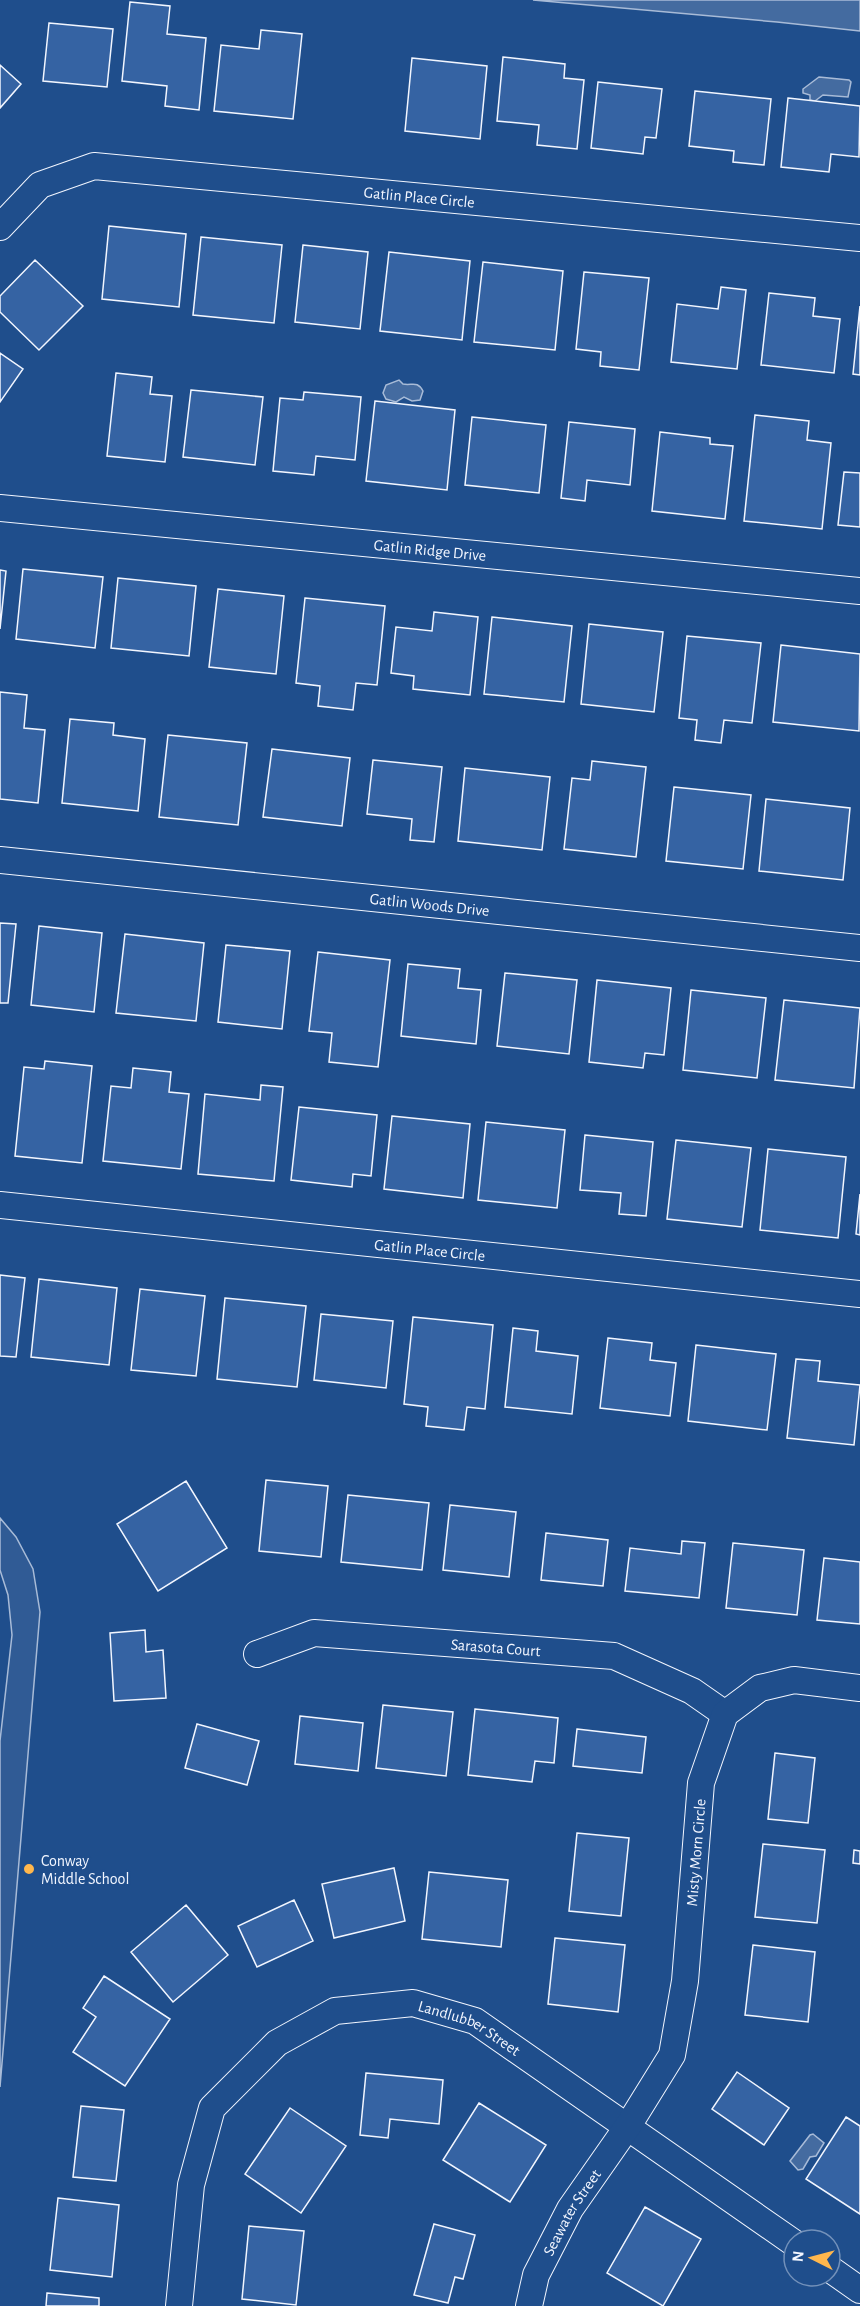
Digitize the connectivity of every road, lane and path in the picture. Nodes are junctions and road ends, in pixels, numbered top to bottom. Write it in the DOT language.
graph roads {
  1 [pos="0,226"];
  2 [pos="860,238"];
  3 [pos="0,508"];
  4 [pos="860,591"];
  5 [pos="0,860"];
  6 [pos="860,948"];
  7 [pos="0,1205"];
  8 [pos="860,1294"];
  9 [pos="257,1654"];
  10 [pos="860,1688"];
  11 [pos="725,1714"];
  12 [pos="628,2126"];
  13 [pos="782,2235"];
  14 [pos="842,2277"];
  15 [pos="860,2290"];
  16 [pos="179,2306"];
  17 [pos="529,2306"];
  1 -- 2 [label="street, Gatlin Place Circle"];
  3 -- 4 [label="street, Gatlin Ridge Drive"];
  5 -- 6 [label="street, Gatlin Woods Drive"];
  7 -- 8 [label="street, Gatlin Place Circle"];
  9 -- 11 [label="street, Sarasota Court"];
  10 -- 11 [label="street"];
  11 -- 12 [label="street, Misty Morn Circle"];
  12 -- 13 [label="street, Landlubber Street"];
  12 -- 16 [label="street, Landlubber Street"];
  12 -- 17 [label="street, Seawater Street"];
  14 -- 15 [label="street"];
}
